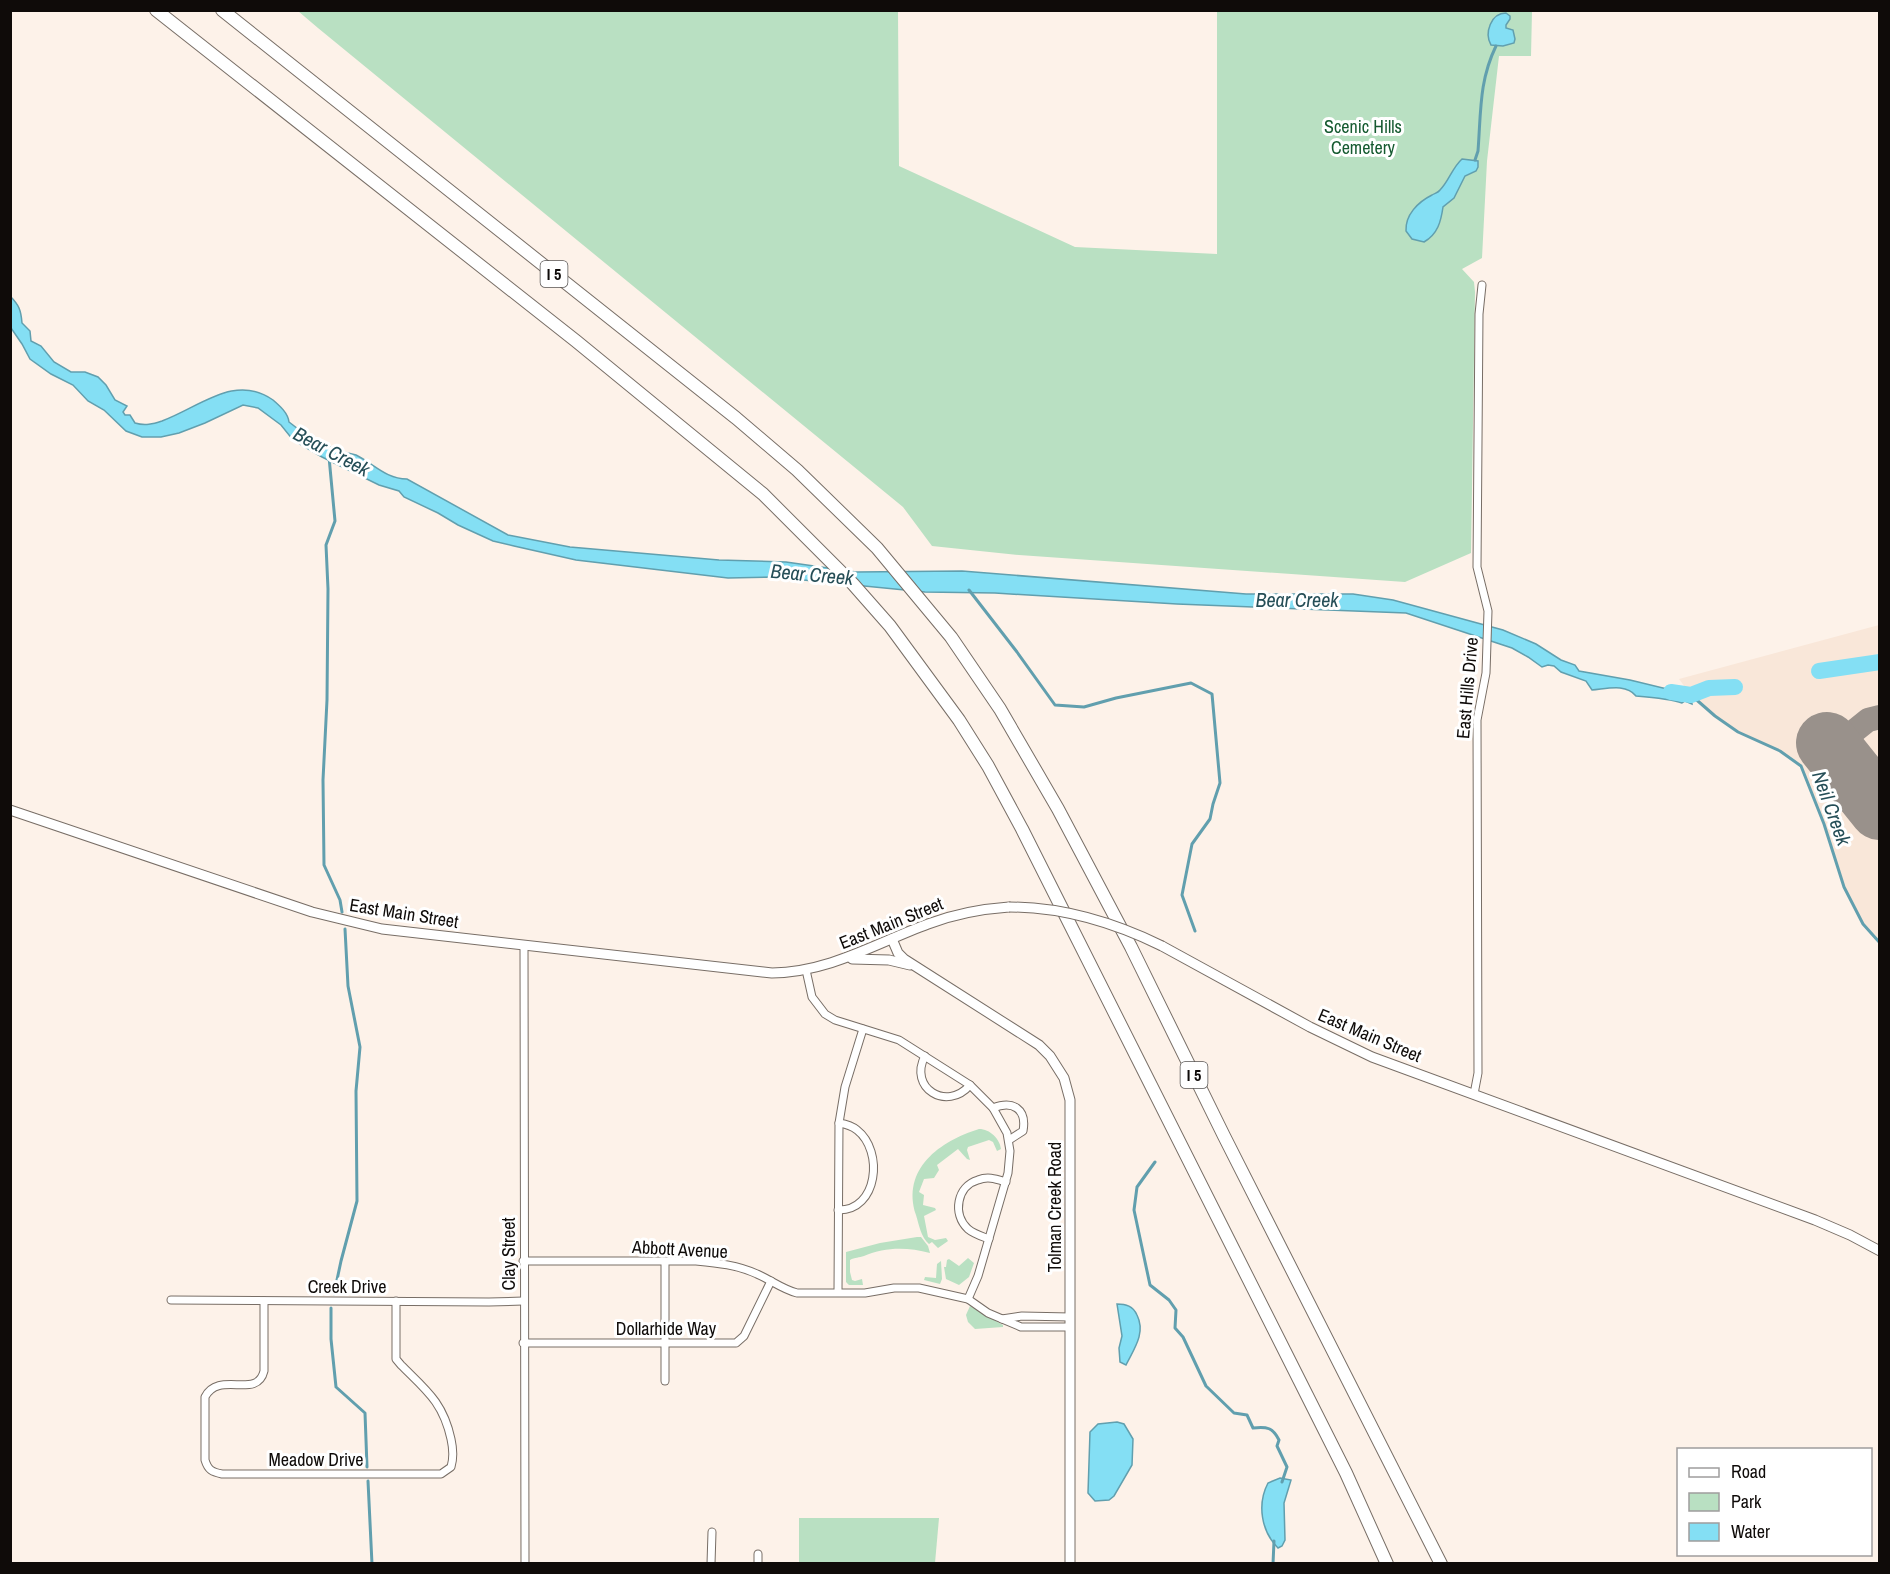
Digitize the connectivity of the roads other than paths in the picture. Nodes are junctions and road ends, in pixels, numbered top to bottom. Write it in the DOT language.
graph roads {
  1 [pos="156,10"];
  2 [pos="222,10"];
  3 [pos="1482,285"];
  4 [pos="10,810"];
  5 [pos="892,939"];
  6 [pos="524,945"];
  7 [pos="846,959"];
  8 [pos="915,966"];
  9 [pos="806,970"];
  10 [pos="863,1029"];
  11 [pos="926,1056"];
  12 [pos="970,1085"];
  13 [pos="1474,1094"];
  14 [pos="993,1108"];
  15 [pos="838,1123"];
  16 [pos="1009,1140"];
  17 [pos="1006,1182"];
  18 [pos="838,1210"];
  19 [pos="989,1239"];
  20 [pos="1880,1251"];
  21 [pos="523,1261"];
  22 [pos="665,1261"];
  23 [pos="771,1281"];
  24 [pos="838,1292"];
  25 [pos="968,1299"];
  26 [pos="171,1300"];
  27 [pos="264,1301"];
  28 [pos="396,1301"];
  29 [pos="523,1301"];
  30 [pos="1002,1319"];
  31 [pos="1070,1322"];
  32 [pos="523,1343"];
  33 [pos="665,1343"];
  34 [pos="665,1382"];
  35 [pos="712,1532"];
  36 [pos="758,1554"];
  37 [pos="525,1563"];
  38 [pos="711,1563"];
  39 [pos="758,1563"];
  40 [pos="1070,1563"];
  41 [pos="1387,1563"];
  42 [pos="1442,1563"];
  1 -- 41 [label="highway, I 5"];
  2 -- 42 [label="highway, I 5"];
  3 -- 13 [label="street, East Hills Drive"];
  4 -- 6 [label="street, East Main Street"];
  5 -- 7 [label="street, East Main Street"];
  5 -- 8 [label="street, Tolman Creek Road"];
  5 -- 13 [label="street, East Main Street, bridge"];
  6 -- 9 [label="street, East Main Street"];
  6 -- 21 [label="street, Clay Street"];
  7 -- 8 [label="street"];
  7 -- 9 [label="street, East Main Street"];
  8 -- 31 [label="street, Tolman Creek Road"];
  9 -- 10 [label="street"];
  10 -- 11 [label="street"];
  10 -- 15 [label="street"];
  11 -- 12 [label="street"];
  11 -- 12 [label="street"];
  12 -- 14 [label="street"];
  13 -- 20 [label="street, East Main Street"];
  14 -- 16 [label="street"];
  14 -- 16 [label="street"];
  15 -- 18 [label="street"];
  15 -- 18 [label="street"];
  16 -- 17 [label="street"];
  17 -- 19 [label="street"];
  17 -- 19 [label="street"];
  18 -- 24 [label="street"];
  19 -- 25 [label="street"];
  21 -- 22 [label="street, Abbott Avenue"];
  21 -- 29 [label="street, Clay Street"];
  22 -- 23 [label="street, Abbott Avenue"];
  22 -- 33 [label="street"];
  23 -- 24 [label="street, Abbott Avenue"];
  23 -- 33 [label="street, Dollarhide Way"];
  24 -- 25 [label="street, Abbott Avenue"];
  25 -- 30 [label="street, Abbott Avenue"];
  26 -- 27 [label="street, Creek Drive"];
  27 -- 28 [label="street, Creek Drive"];
  27 -- 28 [label="street, Meadow Drive"];
  28 -- 29 [label="street, Creek Drive"];
  29 -- 32 [label="street, Clay Street"];
  30 -- 31 [label="street"];
  30 -- 31 [label="street, Abbott Avenue"];
  31 -- 40 [label="street, Tolman Creek Road"];
  32 -- 33 [label="street, Dollarhide Way"];
  32 -- 37 [label="street, Clay Street"];
  33 -- 34 [label="street"];
  35 -- 38 [label="street"];
  36 -- 39 [label="street"];
}
